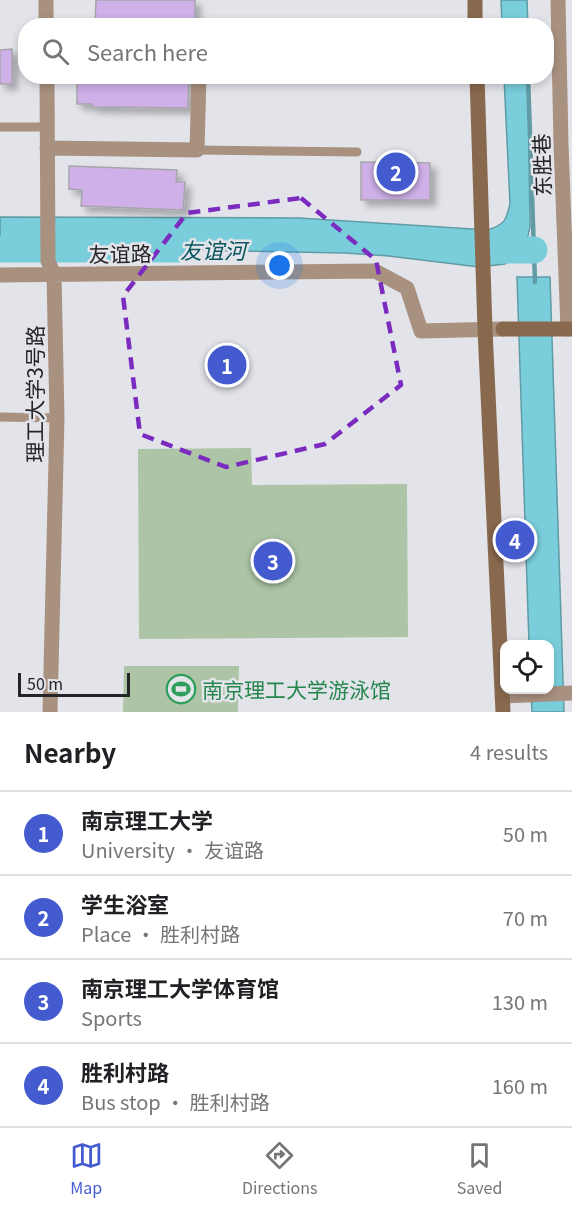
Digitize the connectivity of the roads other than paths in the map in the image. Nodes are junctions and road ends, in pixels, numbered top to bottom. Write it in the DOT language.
graph roads {
  1 [pos="46,0"];
  2 [pos="475,0"];
  3 [pos="558,0"];
  4 [pos="46,18"];
  5 [pos="476,18"];
  6 [pos="47,84"];
  7 [pos="199,84"];
  8 [pos="477,84"];
  9 [pos="0,127"];
  10 [pos="47,127"];
  11 [pos="47,148"];
  12 [pos="197,150"];
  13 [pos="357,152"];
  14 [pos="51,268"];
  15 [pos="0,275"];
  16 [pos="570,329"];
  17 [pos="485,330"];
  18 [pos="0,417"];
  19 [pos="57,418"];
  20 [pos="572,693"];
  21 [pos="502,696"];
  22 [pos="50,712"];
  23 [pos="503,712"];
  1 -- 4 [label="street"];
  2 -- 5 [label="street"];
  3 -- 16 [label="street, 东胜巷"];
  6 -- 10 [label="street, 理工大学3号路"];
  7 -- 12 [label="street"];
  8 -- 17 [label="street"];
  9 -- 10 [label="lane"];
  10 -- 11 [label="street, 理工大学3号路"];
  11 -- 12 [label="street"];
  11 -- 14 [label="street, 理工大学3号路"];
  12 -- 13 [label="lane"];
  14 -- 15 [label="street, 友谊路"];
  14 -- 17 [label="street, 友谊路"];
  14 -- 19 [label="street, 理工大学3号路"];
  16 -- 17 [label="street"];
  17 -- 21 [label="street"];
  18 -- 19 [label="lane"];
  19 -- 22 [label="street, 理工大学3号路"];
  20 -- 21 [label="street"];
  21 -- 23 [label="street"];
}
